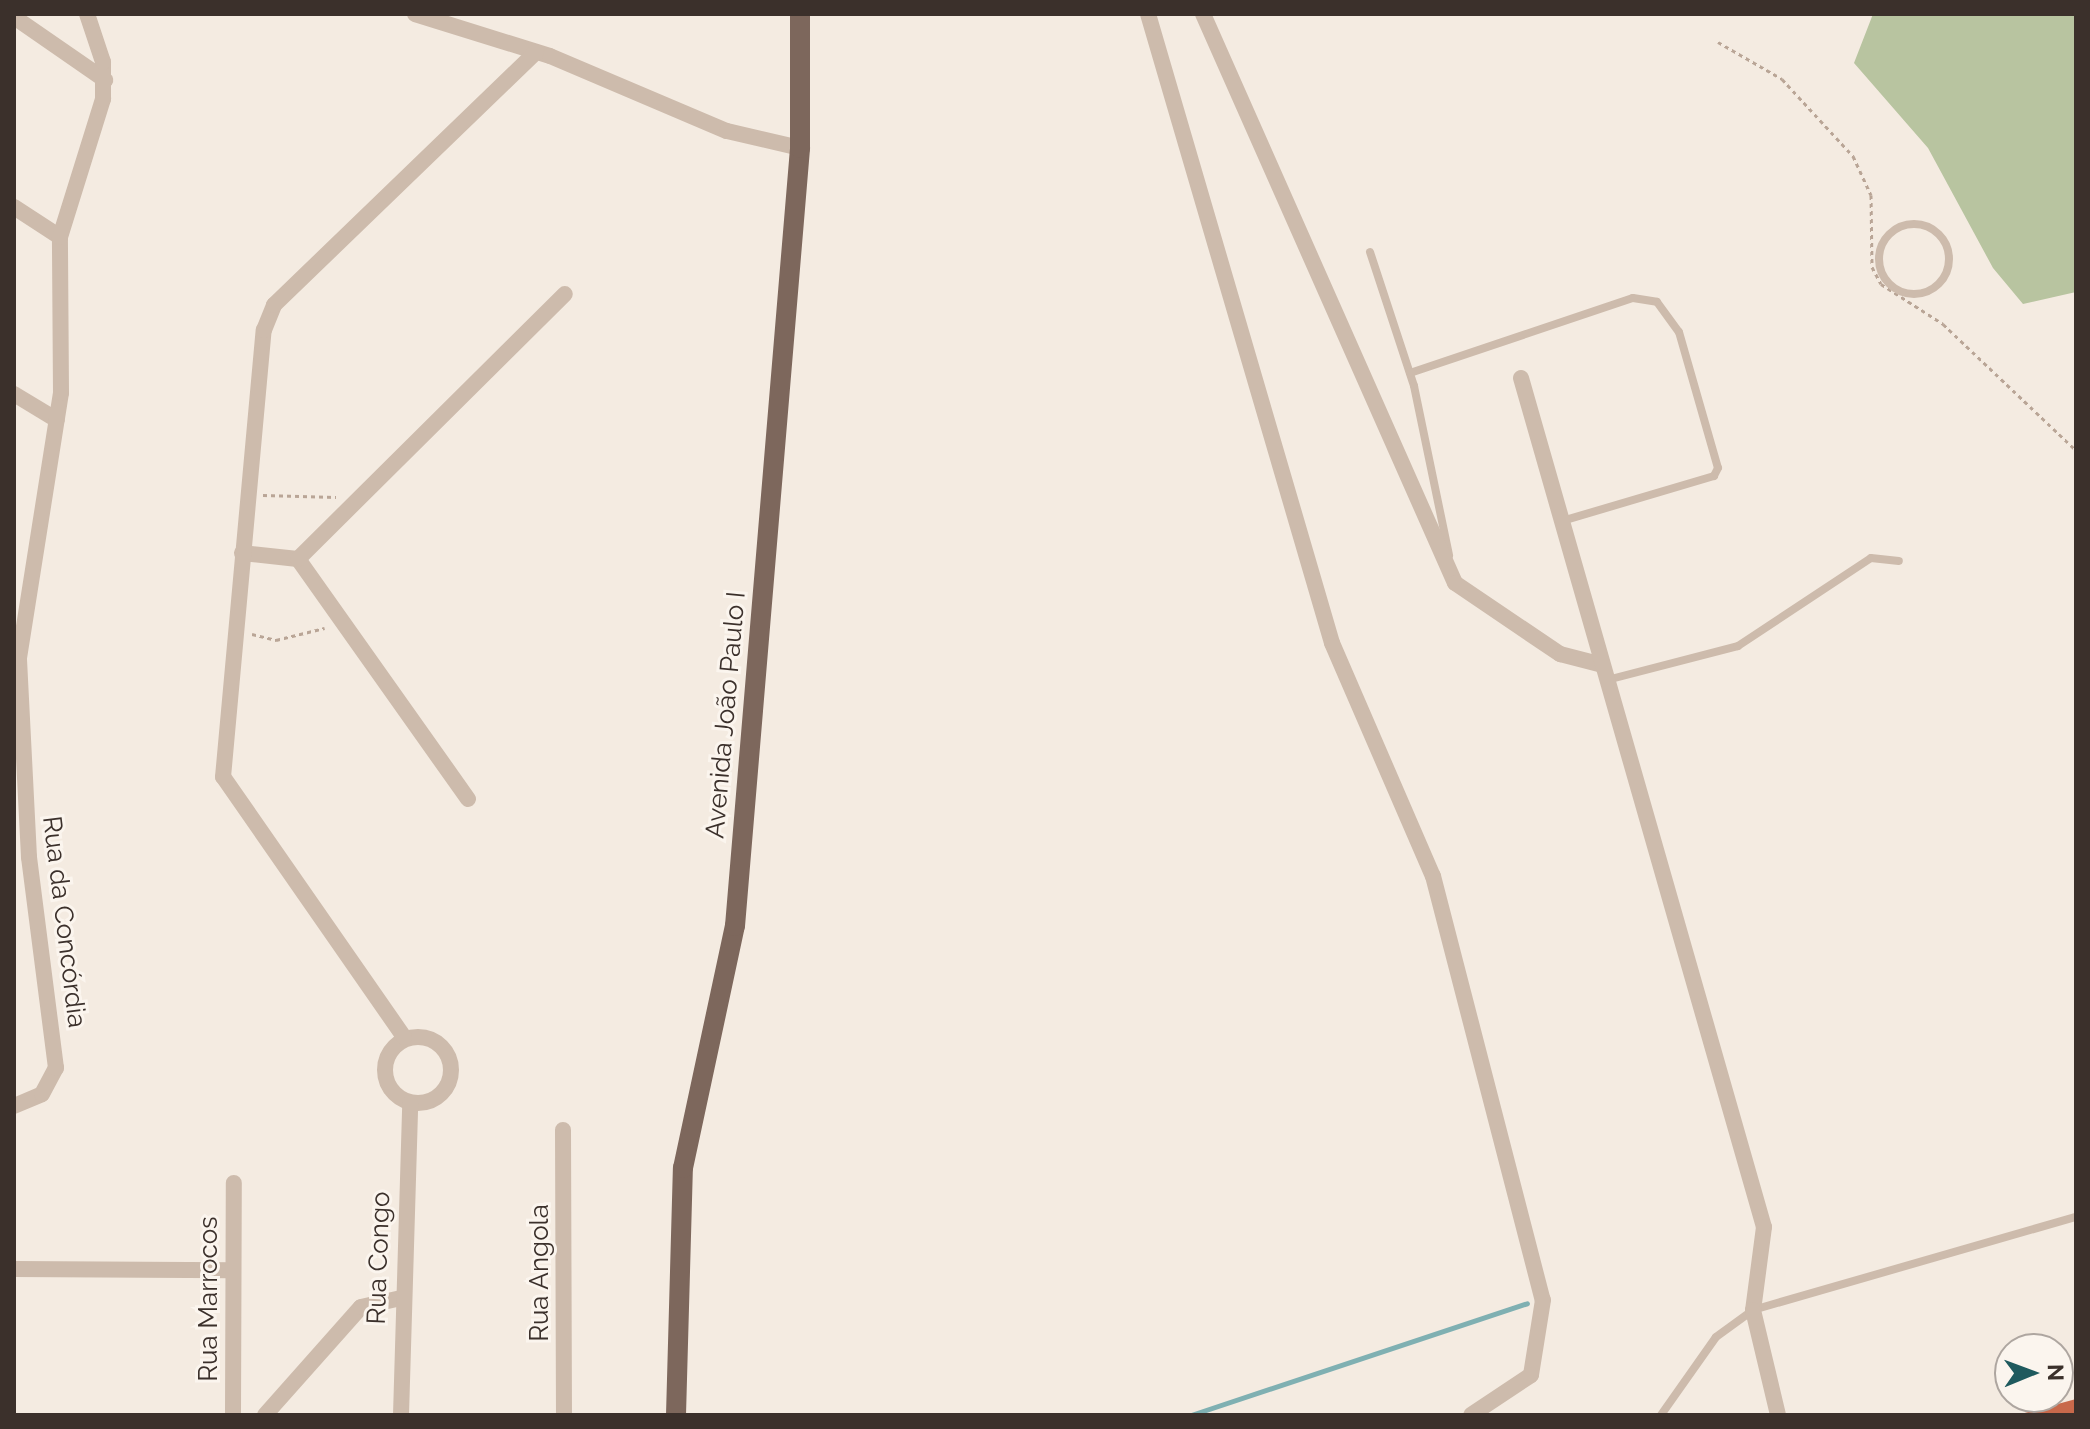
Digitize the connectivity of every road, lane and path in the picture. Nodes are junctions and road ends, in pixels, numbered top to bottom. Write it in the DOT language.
graph roads {
  1 [pos="87,14"];
  2 [pos="415,14"];
  3 [pos="800,14"];
  4 [pos="1148,14"];
  5 [pos="1203,14"];
  6 [pos="14,17"];
  7 [pos="1718,42"];
  8 [pos="536,52"];
  9 [pos="105,80"];
  10 [pos="800,148"];
  11 [pos="14,207"];
  12 [pos="1911,224"];
  13 [pos="60,237"];
  14 [pos="1370,252"];
  15 [pos="565,294"];
  16 [pos="1410,373"];
  17 [pos="1521,378"];
  18 [pos="14,394"];
  19 [pos="57,420"];
  20 [pos="2076,450"];
  21 [pos="248,494"];
  22 [pos="353,503"];
  23 [pos="1561,521"];
  24 [pos="242,553"];
  25 [pos="298,559"];
  26 [pos="1899,561"];
  27 [pos="1455,583"];
  28 [pos="338,619"];
  29 [pos="236,631"];
  30 [pos="1602,673"];
  31 [pos="468,799"];
  32 [pos="404,1037"];
  33 [pos="410,1103"];
  34 [pos="14,1106"];
  35 [pos="563,1130"];
  36 [pos="234,1183"];
  37 [pos="2076,1217"];
  38 [pos="19,1268"];
  39 [pos="232,1270"];
  40 [pos="401,1298"];
  41 [pos="1753,1310"];
  42 [pos="233,1415"];
  43 [pos="265,1415"];
  44 [pos="401,1415"];
  45 [pos="564,1415"];
  46 [pos="676,1415"];
  47 [pos="1471,1415"];
  48 [pos="1661,1415"];
  49 [pos="1778,1415"];
  1 -- 9 [label="street"];
  2 -- 8 [label="street"];
  3 -- 10 [label="main road, Avenida João Paulo I"];
  4 -- 47 [label="street"];
  5 -- 27 [label="street"];
  6 -- 9 [label="street"];
  7 -- 20 [label="path"];
  8 -- 10 [label="street"];
  8 -- 21 [label="street"];
  9 -- 13 [label="street, Rua da Concórdia"];
  10 -- 46 [label="main road, Avenida João Paulo I"];
  11 -- 13 [label="street"];
  12 -- 12 [label="lane"];
  13 -- 19 [label="street, Rua da Concórdia"];
  14 -- 16 [label="lane"];
  15 -- 22 [label="street"];
  16 -- 23 [label="lane"];
  16 -- 27 [label="lane"];
  17 -- 23 [label="street"];
  18 -- 19 [label="street"];
  19 -- 34 [label="street, Rua da Concórdia"];
  21 -- 22 [label="path"];
  21 -- 24 [label="street"];
  22 -- 25 [label="street"];
  23 -- 30 [label="street"];
  24 -- 25 [label="street"];
  24 -- 29 [label="street"];
  25 -- 28 [label="street"];
  26 -- 30 [label="lane"];
  27 -- 30 [label="street"];
  28 -- 29 [label="path"];
  28 -- 31 [label="street"];
  29 -- 32 [label="street"];
  30 -- 41 [label="street"];
  32 -- 33 [label="street"];
  32 -- 33 [label="street"];
  33 -- 40 [label="street, Rua Congo"];
  35 -- 45 [label="street, Rua Angola"];
  36 -- 39 [label="street, Rua Marrocos"];
  37 -- 41 [label="lane"];
  38 -- 39 [label="street"];
  39 -- 42 [label="street, Rua Marrocos"];
  40 -- 43 [label="street"];
  40 -- 44 [label="street, Rua Congo"];
  41 -- 48 [label="lane"];
  41 -- 49 [label="street"];
}
